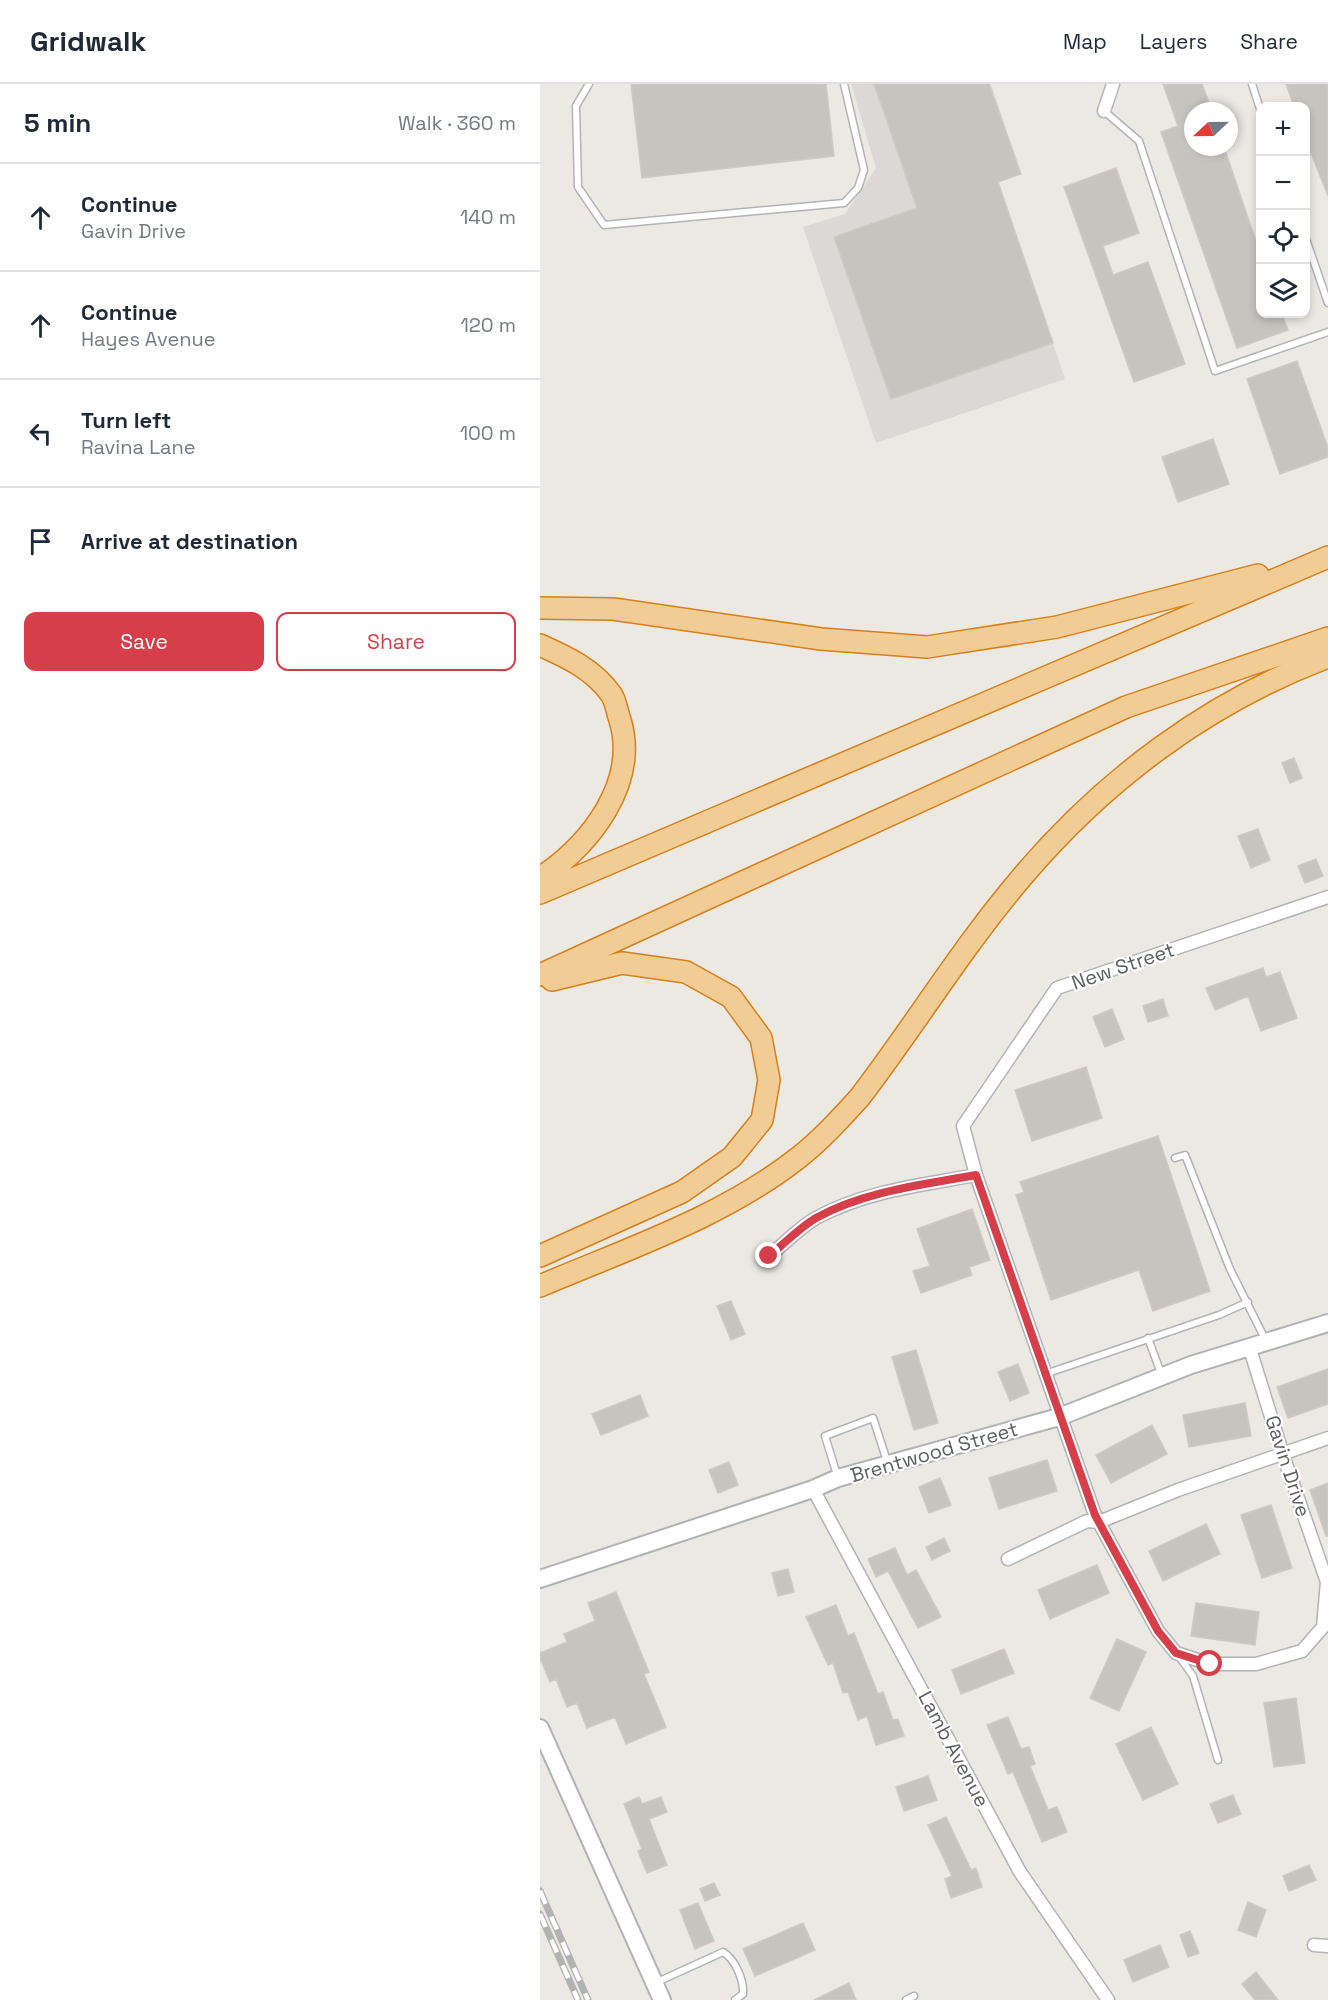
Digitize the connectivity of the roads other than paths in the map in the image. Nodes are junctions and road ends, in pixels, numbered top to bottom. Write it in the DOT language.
graph roads {
  1 [pos="589,84"];
  2 [pos="844,84"];
  3 [pos="1113,84"];
  4 [pos="1252,84"];
  5 [pos="1258,102"];
  6 [pos="1104,111"];
  7 [pos="1310,253"];
  8 [pos="1328,303"];
  9 [pos="1328,332"];
  10 [pos="1328,557"];
  11 [pos="540,608"];
  12 [pos="1328,639"];
  13 [pos="540,645"];
  14 [pos="1328,657"];
  15 [pos="540,878"];
  16 [pos="540,893"];
  17 [pos="1328,897"];
  18 [pos="540,975"];
  19 [pos="540,983"];
  20 [pos="1175,1158"];
  21 [pos="976,1175"];
  22 [pos="540,1256"];
  23 [pos="769,1256"];
  24 [pos="540,1286"];
  25 [pos="1248,1302"];
  26 [pos="1328,1323"];
  27 [pos="1148,1338"];
  28 [pos="1266,1341"];
  29 [pos="1249,1346"];
  30 [pos="1044,1374"];
  31 [pos="1162,1376"];
  32 [pos="1059,1417"];
  33 [pos="1328,1438"];
  34 [pos="1283,1455"];
  35 [pos="888,1465"];
  36 [pos="838,1478"];
  37 [pos="813,1490"];
  38 [pos="1099,1522"];
  39 [pos="1008,1560"];
  40 [pos="540,1580"];
  41 [pos="1327,1603"];
  42 [pos="1176,1653"];
  43 [pos="540,1728"];
  44 [pos="1218,1760"];
  45 [pos="1314,1946"];
  46 [pos="1328,1946"];
  47 [pos="655,1984"];
  48 [pos="914,1996"];
  49 [pos="662,2000"];
  50 [pos="735,2000"];
  51 [pos="906,2000"];
  52 [pos="1108,2000"];
  1 -- 2 [label="lane"];
  3 -- 6 [label="street"];
  4 -- 5 [label="lane"];
  6 -- 9 [label="lane"];
  7 -- 8 [label="lane"];
  10 -- 11 [label="highway"];
  10 -- 16 [label="highway"];
  12 -- 18 [label="highway"];
  13 -- 15 [label="highway"];
  14 -- 24 [label="highway"];
  17 -- 21 [label="street, New Street"];
  19 -- 22 [label="highway"];
  20 -- 25 [label="lane"];
  21 -- 23 [label="street"];
  21 -- 30 [label="street, New Street"];
  25 -- 27 [label="lane"];
  25 -- 28 [label="lane"];
  26 -- 28 [label="main road, Brentwood Street"];
  27 -- 30 [label="lane"];
  27 -- 31 [label="lane"];
  28 -- 29 [label="main road, Brentwood Street"];
  29 -- 31 [label="main road, Brentwood Street"];
  29 -- 34 [label="street, Gavin Drive"];
  30 -- 32 [label="street, New Street"];
  31 -- 32 [label="main road, Brentwood Street"];
  32 -- 35 [label="main road, Brentwood Street"];
  32 -- 38 [label="street"];
  33 -- 34 [label="street"];
  34 -- 38 [label="street"];
  34 -- 41 [label="street, Gavin Drive"];
  35 -- 36 [label="main road, Brentwood Street"];
  35 -- 36 [label="lane"];
  36 -- 37 [label="main road, Brentwood Street"];
  37 -- 40 [label="main road, Brentwood Street"];
  37 -- 52 [label="street, Lamb Avenue"];
  38 -- 39 [label="street"];
  38 -- 42 [label="street"];
  41 -- 42 [label="street, Gavin Drive"];
  42 -- 44 [label="lane"];
  43 -- 47 [label="main road"];
  45 -- 46 [label="street"];
  47 -- 49 [label="main road"];
  47 -- 50 [label="lane"];
  48 -- 51 [label="lane"];
}
